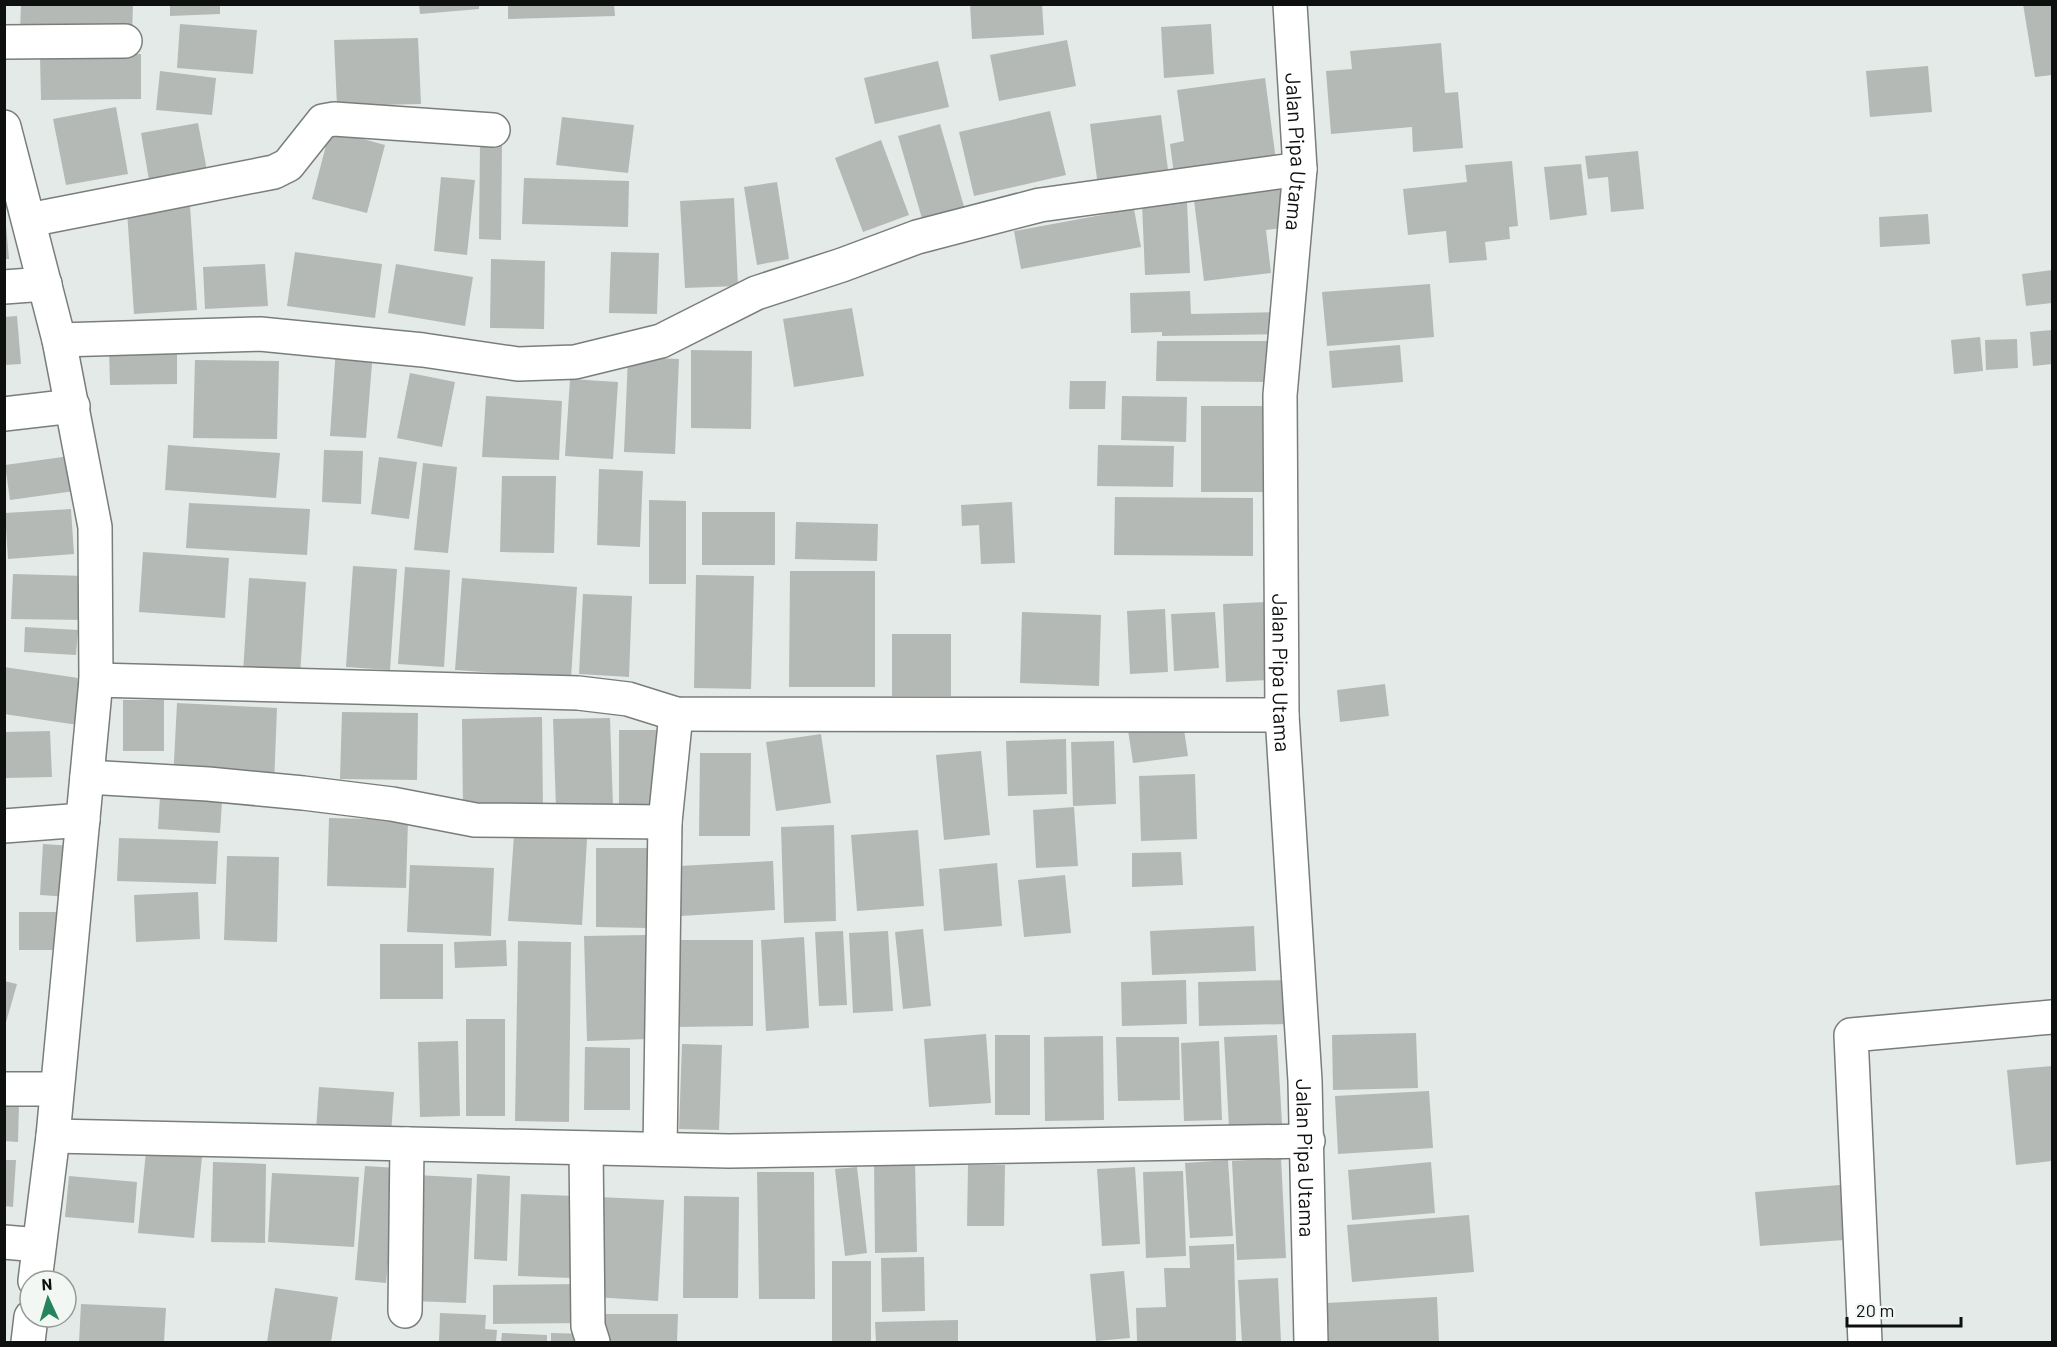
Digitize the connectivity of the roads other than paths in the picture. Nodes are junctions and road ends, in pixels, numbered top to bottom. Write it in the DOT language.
graph roads {
  1 [pos="1290,4"];
  2 [pos="125,41"];
  3 [pos="4,42"];
  4 [pos="4,127"];
  5 [pos="493,130"];
  6 [pos="1300,169"];
  7 [pos="28,220"];
  8 [pos="45,284"];
  9 [pos="4,287"];
  10 [pos="59,340"];
  11 [pos="73,406"];
  12 [pos="4,414"];
  13 [pos="96,680"];
  14 [pos="676,714"];
  15 [pos="1282,715"];
  16 [pos="87,777"];
  17 [pos="82,820"];
  18 [pos="665,822"];
  19 [pos="4,826"];
  20 [pos="2052,1017"];
  21 [pos="4,1089"];
  22 [pos="57,1089"];
  23 [pos="53,1136"];
  24 [pos="1308,1141"];
  25 [pos="407,1144"];
  26 [pos="586,1148"];
  27 [pos="660,1149"];
  28 [pos="4,1242"];
  29 [pos="39,1245"];
  30 [pos="36,1269"];
  31 [pos="405,1311"];
  32 [pos="593,1342"];
  33 [pos="1311,1342"];
  34 [pos="1865,1342"];
  1 -- 6 [label="street, Jalan Pipa Utama"];
  2 -- 3 [label="street"];
  4 -- 7 [label="street"];
  5 -- 7 [label="street"];
  6 -- 10 [label="street"];
  6 -- 15 [label="street, Jalan Pipa Utama"];
  7 -- 8 [label="street"];
  8 -- 9 [label="street"];
  8 -- 10 [label="street"];
  10 -- 11 [label="street"];
  11 -- 12 [label="street"];
  11 -- 13 [label="street"];
  13 -- 14 [label="street"];
  13 -- 16 [label="street"];
  14 -- 15 [label="street"];
  14 -- 18 [label="street"];
  15 -- 24 [label="street, Jalan Pipa Utama"];
  16 -- 17 [label="street"];
  16 -- 18 [label="street"];
  17 -- 19 [label="street"];
  17 -- 22 [label="street"];
  18 -- 27 [label="street"];
  20 -- 34 [label="street"];
  21 -- 22 [label="street"];
  22 -- 23 [label="street"];
  23 -- 25 [label="street"];
  23 -- 29 [label="street"];
  24 -- 27 [label="street"];
  24 -- 33 [label="street, Jalan Pipa Utama"];
  25 -- 26 [label="street"];
  25 -- 31 [label="street"];
  26 -- 27 [label="street"];
  26 -- 32 [label="street"];
  28 -- 29 [label="street"];
  29 -- 30 [label="street"];
}
